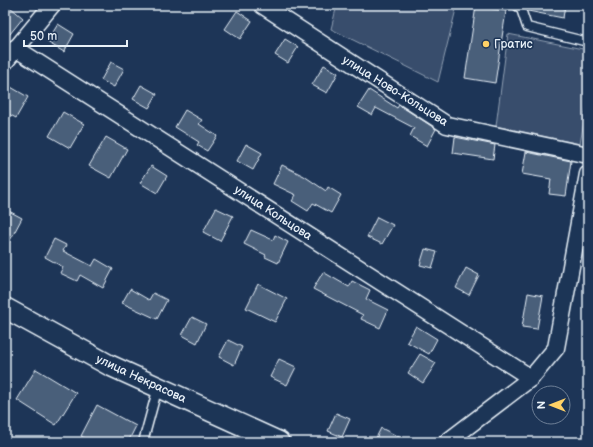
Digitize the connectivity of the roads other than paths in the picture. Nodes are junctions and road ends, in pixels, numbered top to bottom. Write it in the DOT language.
graph roads {
  1 [pos="52,5"];
  2 [pos="262,5"];
  3 [pos="519,6"];
  4 [pos="588,42"];
  5 [pos="15,48"];
  6 [pos="5,62"];
  7 [pos="588,155"];
  8 [pos="588,174"];
  9 [pos="5,308"];
  10 [pos="531,378"];
  11 [pos="158,387"];
  12 [pos="143,442"];
  13 [pos="279,442"];
  14 [pos="447,442"];
  1 -- 5 [label="street"];
  2 -- 7 [label="street, улица Ново-Кольцова"];
  3 -- 4 [label="lane"];
  5 -- 6 [label="street"];
  5 -- 10 [label="street, улица Кольцова"];
  8 -- 10 [label="street"];
  9 -- 11 [label="street, улица Некрасова"];
  10 -- 14 [label="street"];
  11 -- 12 [label="lane"];
  11 -- 13 [label="street, улица Некрасова"];
}
